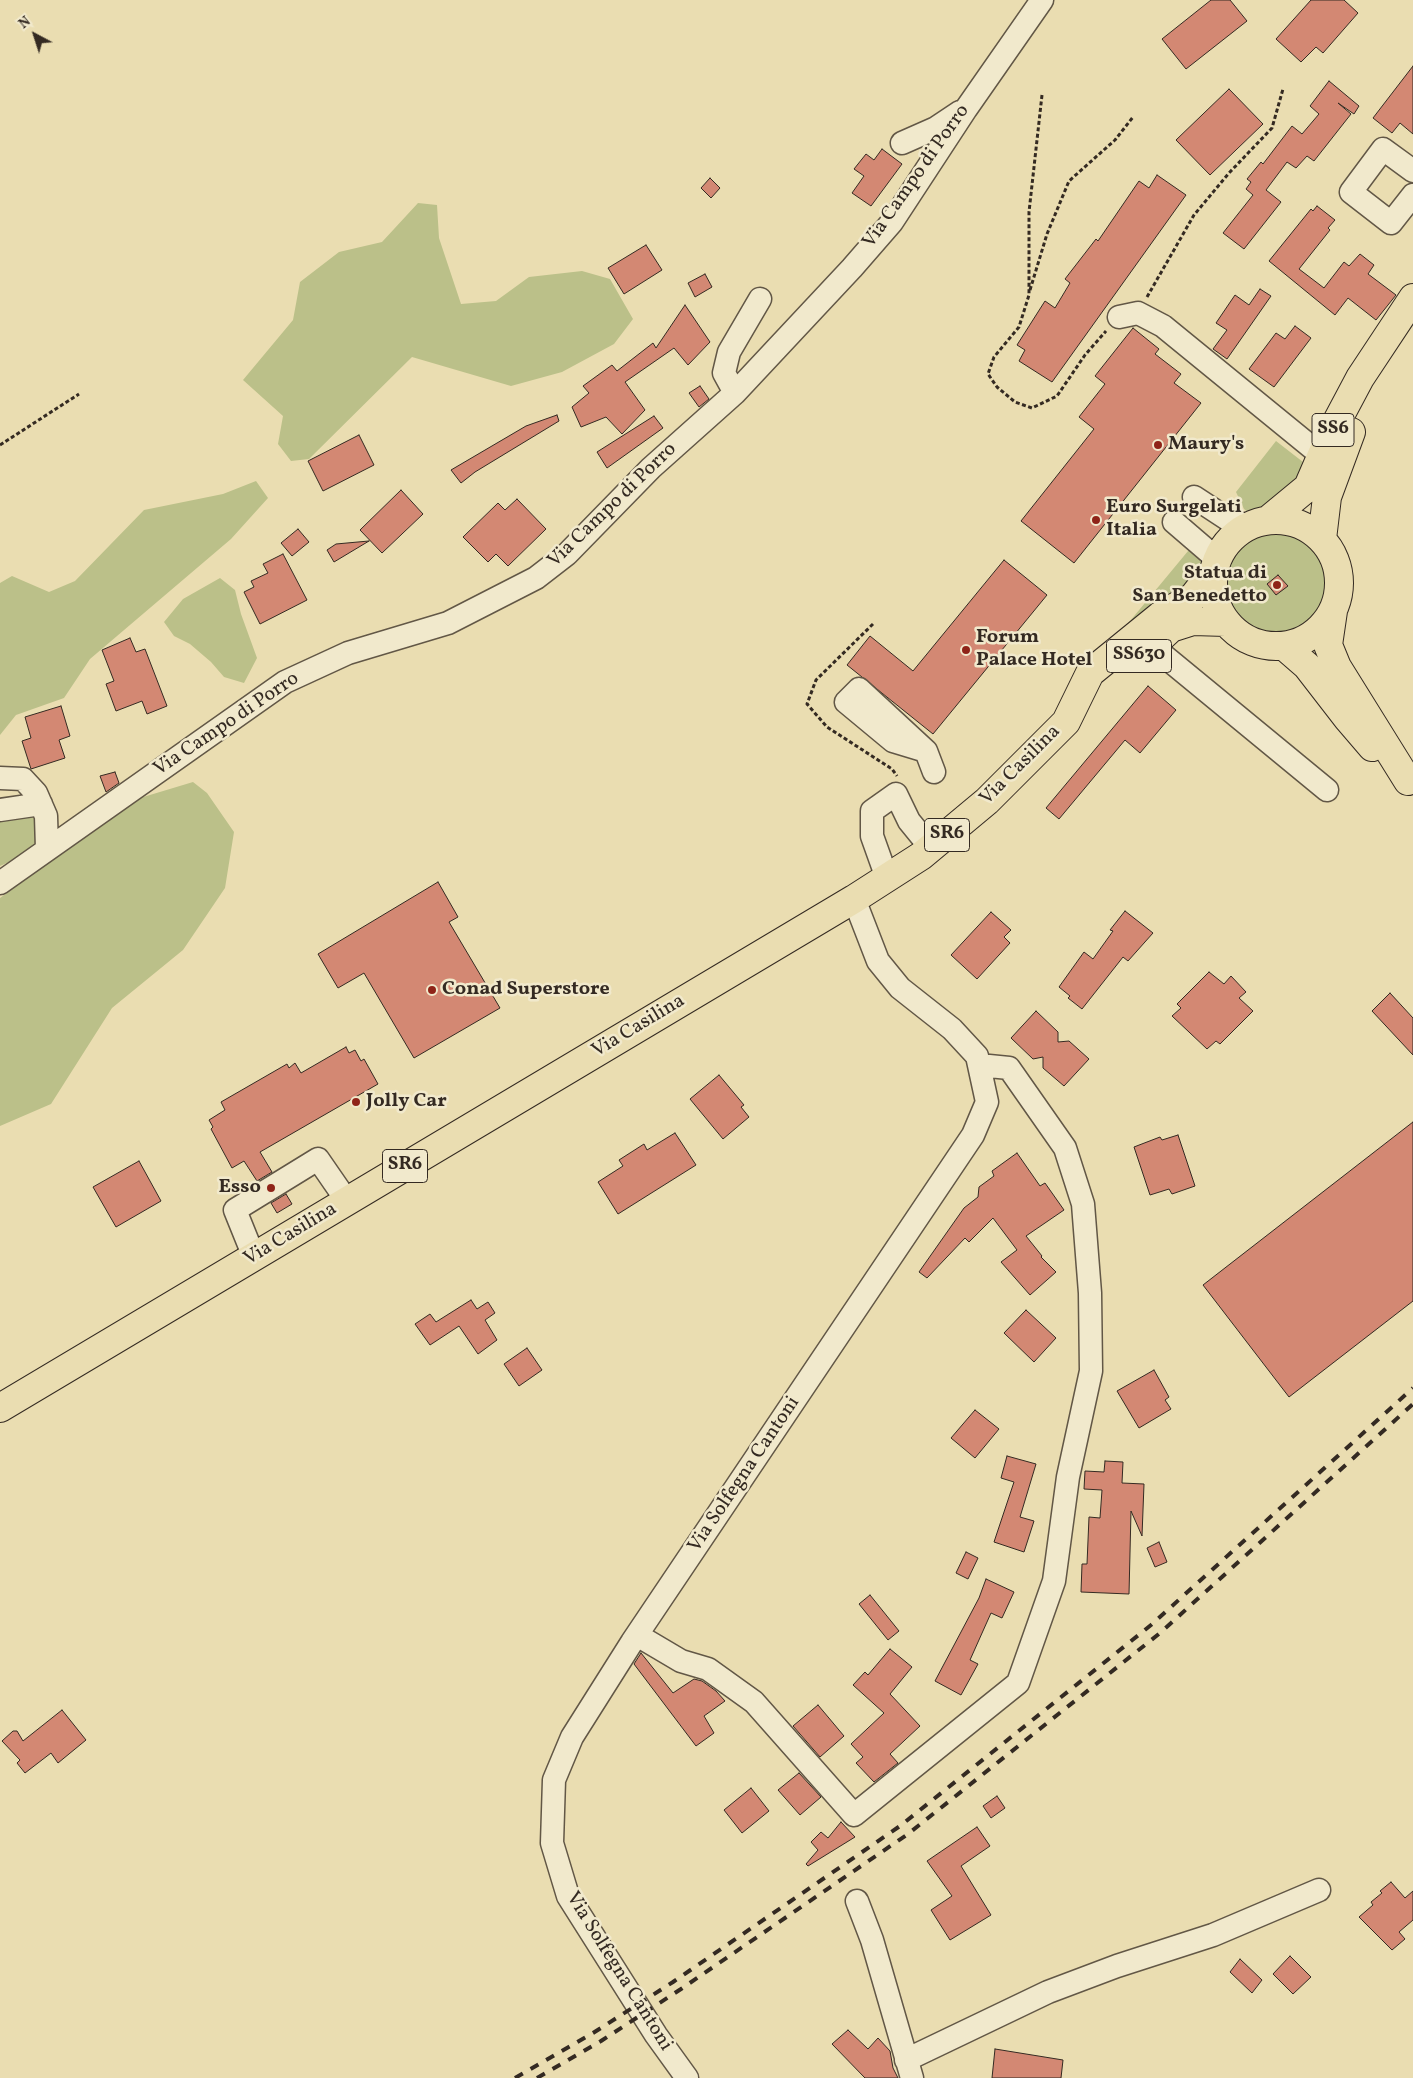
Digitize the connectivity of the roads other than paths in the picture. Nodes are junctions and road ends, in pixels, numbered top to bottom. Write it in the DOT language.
graph roads {
  1 [pos="1042,0"];
  2 [pos="966,109"];
  3 [pos="902,143"];
  4 [pos="1413,172"];
  5 [pos="1410,203"];
  6 [pos="1413,298"];
  7 [pos="760,299"];
  8 [pos="1128,315"];
  9 [pos="1391,331"];
  10 [pos="735,393"];
  11 [pos="1321,455"];
  12 [pos="1194,497"];
  13 [pos="1174,522"];
  14 [pos="1258,523"];
  15 [pos="1322,539"];
  16 [pos="1216,565"];
  17 [pos="1333,611"];
  18 [pos="1226,622"];
  19 [pos="1152,646"];
  20 [pos="1284,646"];
  21 [pos="1066,722"];
  22 [pos="926,751"];
  23 [pos="934,772"];
  24 [pos="0,778"];
  25 [pos="1411,783"];
  26 [pos="1327,790"];
  27 [pos="41,804"];
  28 [pos="0,810"];
  29 [pos="931,848"];
  30 [pos="47,850"];
  31 [pos="887,878"];
  32 [pos="0,883"];
  33 [pos="854,899"];
  34 [pos="979,1065"];
  35 [pos="347,1202"];
  36 [pos="254,1257"];
  37 [pos="0,1408"];
  38 [pos="638,1635"];
  39 [pos="1319,1890"];
  40 [pos="857,1901"];
  41 [pos="909,2069"];
  42 [pos="687,2078"];
  1 -- 2 [label="street, Via Campo di Porro"];
  2 -- 3 [label="street"];
  2 -- 10 [label="street, Via Campo di Porro"];
  4 -- 5 [label="street"];
  6 -- 9 [label="main road, SS6"];
  7 -- 10 [label="street"];
  8 -- 11 [label="street"];
  9 -- 11 [label="main road, SS6"];
  9 -- 15 [label="main road, SS6"];
  10 -- 30 [label="street, Via Campo di Porro"];
  11 -- 14 [label="main road, SS6"];
  12 -- 14 [label="street"];
  13 -- 16 [label="street"];
  14 -- 15 [label="main road"];
  14 -- 16 [label="main road"];
  15 -- 17 [label="main road"];
  16 -- 18 [label="main road"];
  16 -- 21 [label="main road, Via Casilina / SR6"];
  17 -- 20 [label="main road"];
  17 -- 25 [label="main road"];
  18 -- 19 [label="main road, SS630"];
  18 -- 20 [label="main road"];
  19 -- 21 [label="main road, SS630"];
  19 -- 26 [label="street"];
  20 -- 25 [label="main road"];
  21 -- 29 [label="main road, Via Casilina / SR6"];
  22 -- 23 [label="street"];
  24 -- 27 [label="street"];
  27 -- 28 [label="street"];
  27 -- 30 [label="street"];
  29 -- 31 [label="main road, Via Casilina / SR6"];
  29 -- 31 [label="street"];
  30 -- 32 [label="street, Via Campo di Porro"];
  31 -- 33 [label="main road, Via Casilina / SR6"];
  33 -- 34 [label="street, Via Solfegna Cantoni"];
  33 -- 35 [label="main road, Via Casilina / SR6"];
  34 -- 38 [label="street, Via Solfegna Cantoni"];
  34 -- 38 [label="street"];
  35 -- 36 [label="main road, Via Casilina / SR6"];
  35 -- 36 [label="street"];
  36 -- 37 [label="main road, Via Casilina / SR6"];
  38 -- 42 [label="street, Via Solfegna Cantoni"];
  39 -- 41 [label="street"];
  40 -- 41 [label="street"];
}
